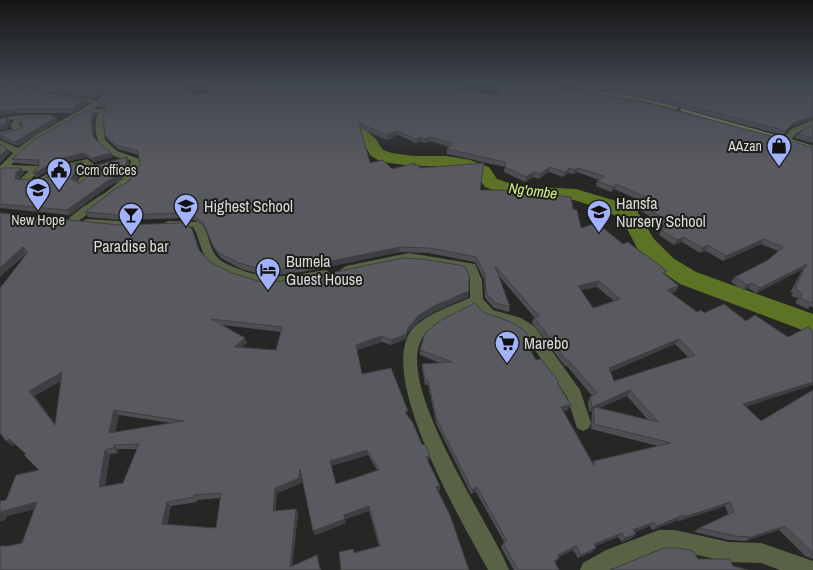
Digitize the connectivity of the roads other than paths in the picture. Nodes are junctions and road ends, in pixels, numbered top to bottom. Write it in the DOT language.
graph roads {
  1 [pos="88,112"];
  2 [pos="102,112"];
  3 [pos="21,117"];
  4 [pos="74,117"];
  5 [pos="0,120"];
  6 [pos="813,122"];
  7 [pos="0,135"];
  8 [pos="786,140"];
  9 [pos="0,142"];
  10 [pos="19,152"];
  11 [pos="0,154"];
  12 [pos="125,156"];
  13 [pos="92,167"];
  14 [pos="2,170"];
  15 [pos="81,183"];
  16 [pos="58,219"];
  17 [pos="72,221"];
  18 [pos="477,300"];
  19 [pos="583,423"];
  20 [pos="499,570"];
  21 [pos="590,570"];
  22 [pos="810,570"];
  1 -- 4 [label="street"];
  2 -- 12 [label="street"];
  3 -- 4 [label="street"];
  3 -- 5 [label="street"];
  3 -- 7 [label="street"];
  4 -- 10 [label="street"];
  6 -- 8 [label="street"];
  9 -- 10 [label="street"];
  10 -- 11 [label="street"];
  10 -- 14 [label="street"];
  12 -- 13 [label="street"];
  12 -- 17 [label="street"];
  13 -- 14 [label="street"];
  13 -- 15 [label="street"];
  16 -- 17 [label="street"];
  17 -- 18 [label="street"];
  18 -- 19 [label="street"];
  18 -- 20 [label="street"];
  21 -- 22 [label="street"];
}
